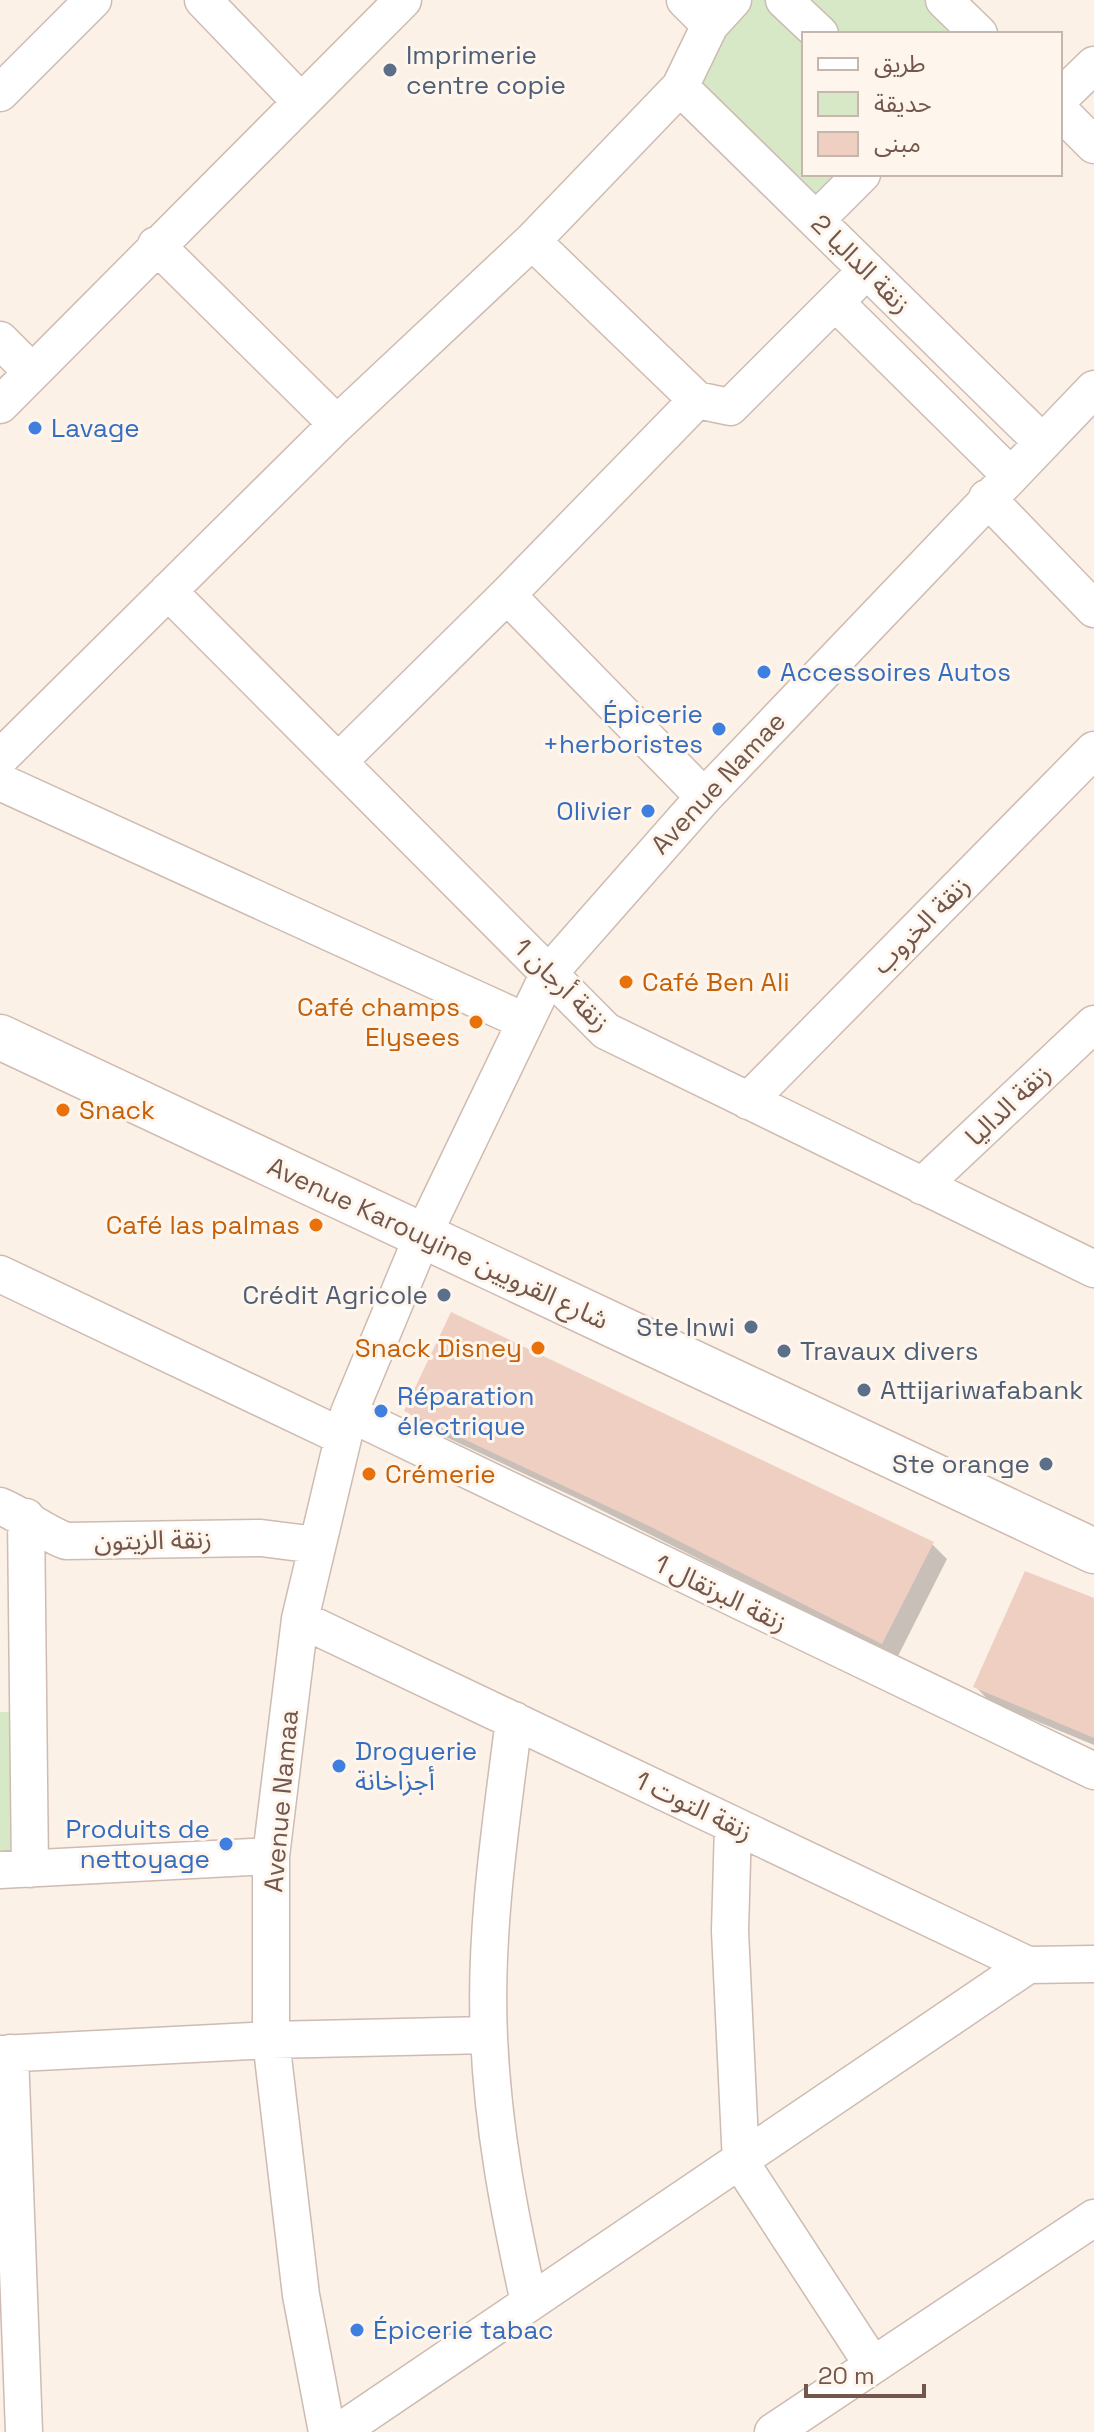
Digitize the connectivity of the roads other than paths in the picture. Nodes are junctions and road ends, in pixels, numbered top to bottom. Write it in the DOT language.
graph roads {
  1 [pos="93,0"];
  2 [pos="203,0"];
  3 [pos="403,0"];
  4 [pos="784,0"];
  5 [pos="944,0"];
  6 [pos="710,8"];
  7 [pos="818,32"];
  8 [pos="977,32"];
  9 [pos="680,87"];
  10 [pos="0,93"];
  11 [pos="300,101"];
  12 [pos="1062,113"];
  13 [pos="1094,145"];
  14 [pos="860,176"];
  15 [pos="816,220"];
  16 [pos="532,241"];
  17 [pos="156,245"];
  18 [pos="866,270"];
  19 [pos="835,302"];
  20 [pos="0,340"];
  21 [pos="31,371"];
  22 [pos="1094,389"];
  23 [pos="697,400"];
  24 [pos="0,405"];
  25 [pos="337,424"];
  26 [pos="1041,441"];
  27 [pos="998,486"];
  28 [pos="168,591"];
  29 [pos="507,595"];
  30 [pos="1094,609"];
  31 [pos="1094,750"];
  32 [pos="0,758"];
  33 [pos="338,762"];
  34 [pos="0,782"];
  35 [pos="704,797"];
  36 [pos="549,973"];
  37 [pos="524,1021"];
  38 [pos="1094,1024"];
  39 [pos="0,1037"];
  40 [pos="748,1101"];
  41 [pos="922,1186"];
  42 [pos="423,1235"];
  43 [pos="1094,1269"];
  44 [pos="0,1274"];
  45 [pos="345,1424"];
  46 [pos="13,1511"];
  47 [pos="316,1545"];
  48 [pos="1094,1551"];
  49 [pos="300,1619"];
  50 [pos="13,1709"];
  51 [pos="514,1720"];
  52 [pos="1094,1771"];
  53 [pos="733,1825"];
  54 [pos="271,1856"];
  55 [pos="15,1869"];
  56 [pos="1094,1964"];
  57 [pos="1028,1965"];
  58 [pos="488,2035"];
  59 [pos="271,2040"];
  60 [pos="5,2053"];
  61 [pos="741,2163"];
  62 [pos="1094,2218"];
  63 [pos="529,2302"];
  64 [pos="9,2344"];
  65 [pos="872,2364"];
  66 [pos="24,2432"];
  67 [pos="327,2432"];
  68 [pos="339,2432"];
  69 [pos="773,2432"];
  1 -- 10 [label="street"];
  2 -- 11 [label="street"];
  3 -- 11 [label="street"];
  4 -- 7 [label="street"];
  5 -- 8 [label="street"];
  6 -- 9 [label="street"];
  9 -- 15 [label="street, زنقة الداليا 2"];
  9 -- 16 [label="street"];
  11 -- 17 [label="street"];
  12 -- 13 [label="street"];
  14 -- 15 [label="street"];
  15 -- 18 [label="street, زنقة الداليا 2"];
  16 -- 23 [label="street"];
  16 -- 25 [label="street"];
  17 -- 21 [label="street"];
  17 -- 25 [label="street"];
  18 -- 19 [label="street"];
  18 -- 26 [label="street, زنقة الداليا 2"];
  19 -- 23 [label="street"];
  19 -- 27 [label="street, زنقة الداليا 2"];
  20 -- 21 [label="street"];
  21 -- 24 [label="street"];
  22 -- 26 [label="street, Avenue Namae"];
  23 -- 29 [label="street"];
  25 -- 28 [label="street"];
  26 -- 27 [label="street, Avenue Namae"];
  27 -- 30 [label="street, زنقة الداليا 2"];
  27 -- 35 [label="street, Avenue Namae"];
  28 -- 32 [label="street"];
  28 -- 33 [label="street, زنقة أرجان 1"];
  29 -- 33 [label="street"];
  29 -- 35 [label="street"];
  31 -- 40 [label="street, زنقة الخروب"];
  33 -- 36 [label="street, زنقة أرجان 1"];
  34 -- 37 [label="street"];
  35 -- 36 [label="street, Avenue Namae"];
  36 -- 37 [label="street, Avenue Namae"];
  36 -- 40 [label="street, زنقة أرجان 1"];
  37 -- 42 [label="street, Avenue Namae"];
  38 -- 41 [label="street, زنقة الداليا"];
  39 -- 42 [label="street, Avenue Karouyine شارع القرويين"];
  40 -- 41 [label="street, زنقة أرجان 1"];
  41 -- 43 [label="street, زنقة أرجان 1"];
  42 -- 45 [label="street, Avenue Namaa"];
  42 -- 48 [label="street, Avenue Karouyine شارع القرويين"];
  44 -- 45 [label="street, زنقة البرتقال 1"];
  45 -- 47 [label="street, Avenue Namaa"];
  45 -- 52 [label="street, زنقة البرتقال 1"];
  46 -- 47 [label="street, زنقة الزيتون"];
  46 -- 50 [label="street"];
  47 -- 49 [label="street, Avenue Namaa"];
  49 -- 51 [label="street, زنقة التوت 1"];
  49 -- 54 [label="street, Avenue Namaa"];
  50 -- 55 [label="street"];
  51 -- 53 [label="street, زنقة التوت 1"];
  51 -- 58 [label="street"];
  53 -- 57 [label="street, زنقة التوت 1"];
  53 -- 61 [label="street"];
  54 -- 55 [label="street"];
  54 -- 59 [label="street, Avenue Namaa"];
  56 -- 57 [label="street, زنقة التوت 1"];
  57 -- 61 [label="street"];
  58 -- 59 [label="street"];
  58 -- 63 [label="street"];
  59 -- 60 [label="street"];
  59 -- 67 [label="street, Avenue Namaa"];
  60 -- 64 [label="street"];
  61 -- 63 [label="street"];
  61 -- 65 [label="street"];
  62 -- 65 [label="street"];
  63 -- 68 [label="street"];
  64 -- 66 [label="street"];
  65 -- 69 [label="street"];
}
